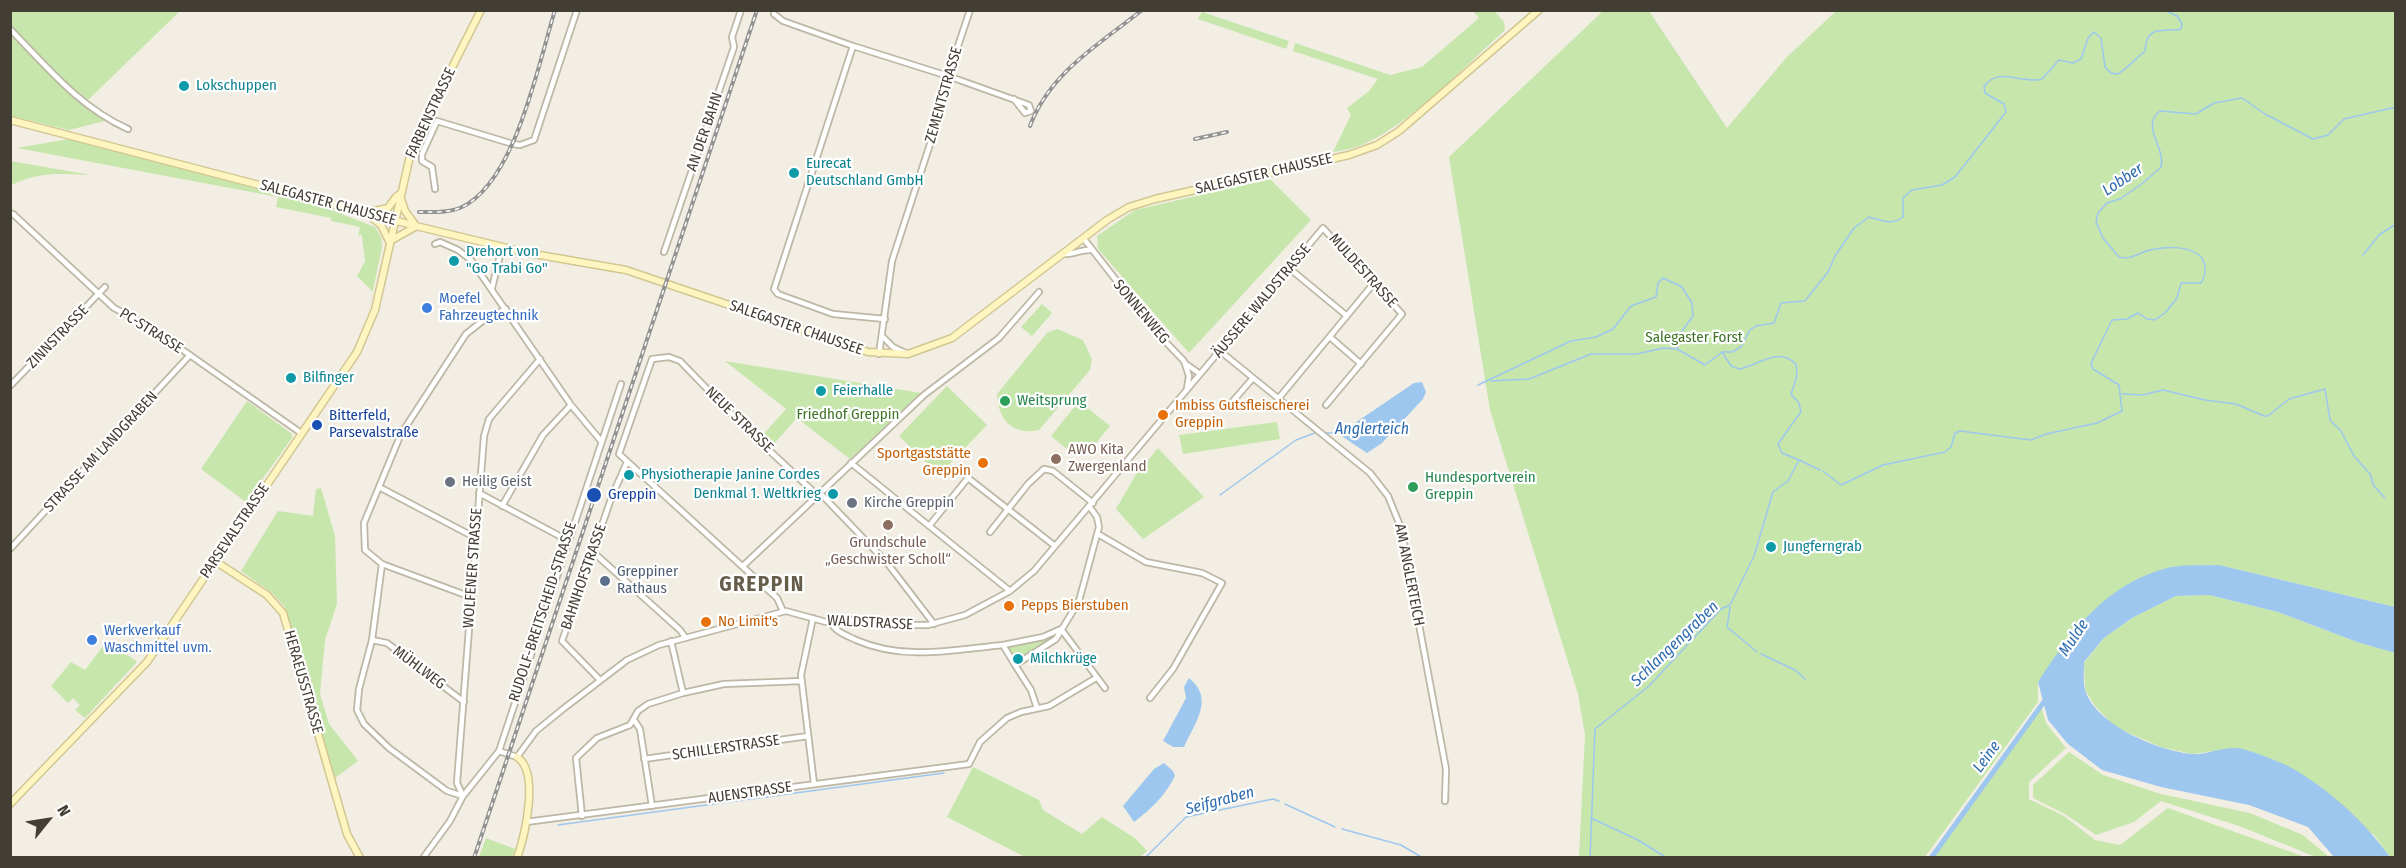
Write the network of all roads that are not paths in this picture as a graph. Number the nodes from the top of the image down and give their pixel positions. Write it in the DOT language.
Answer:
graph roads {
  1 [pos="481,10"];
  2 [pos="577,10"];
  3 [pos="741,10"];
  4 [pos="969,10"];
  5 [pos="1539,10"];
  6 [pos="774,14"];
  7 [pos="10,29"];
  8 [pos="853,46"];
  9 [pos="948,75"];
  10 [pos="1014,99"];
  11 [pos="10,120"];
  12 [pos="128,129"];
  13 [pos="435,189"];
  14 [pos="400,194"];
  15 [pos="366,213"];
  16 [pos="13,214"];
  17 [pos="394,220"];
  18 [pos="416,226"];
  19 [pos="1323,228"];
  20 [pos="1084,238"];
  21 [pos="390,241"];
  22 [pos="435,244"];
  23 [pos="502,247"];
  24 [pos="1092,250"];
  25 [pos="664,252"];
  26 [pos="1064,254"];
  27 [pos="1289,268"];
  28 [pos="1374,283"];
  29 [pos="105,287"];
  30 [pos="492,288"];
  31 [pos="1039,292"];
  32 [pos="98,295"];
  33 [pos="506,309"];
  34 [pos="1347,316"];
  35 [pos="885,319"];
  36 [pos="882,336"];
  37 [pos="1330,337"];
  38 [pos="1220,351"];
  39 [pos="879,354"];
  40 [pos="908,354"];
  41 [pos="190,355"];
  42 [pos="540,359"];
  43 [pos="1360,363"];
  44 [pos="1186,364"];
  45 [pos="1200,374"];
  46 [pos="1253,378"];
  47 [pos="621,384"];
  48 [pos="10,386"];
  49 [pos="1187,388"];
  50 [pos="1278,399"];
  51 [pos="1233,401"];
  52 [pos="571,405"];
  53 [pos="1326,405"];
  54 [pos="301,434"];
  55 [pos="601,441"];
  56 [pos="627,462"];
  57 [pos="851,464"];
  58 [pos="379,487"];
  59 [pos="479,493"];
  60 [pos="818,494"];
  61 [pos="1091,504"];
  62 [pos="502,506"];
  63 [pos="1008,510"];
  64 [pos="929,526"];
  65 [pos="990,532"];
  66 [pos="1098,534"];
  67 [pos="474,537"];
  68 [pos="567,540"];
  69 [pos="1055,546"];
  70 [pos="10,549"];
  71 [pos="593,552"];
  72 [pos="215,561"];
  73 [pos="382,564"];
  74 [pos="743,567"];
  75 [pos="1010,591"];
  76 [pos="471,597"];
  77 [pos="783,611"];
  78 [pos="813,618"];
  79 [pos="830,621"];
  80 [pos="934,624"];
  81 [pos="1061,629"];
  82 [pos="684,637"];
  83 [pos="372,640"];
  84 [pos="671,641"];
  85 [pos="1003,645"];
  86 [pos="1015,665"];
  87 [pos="1096,678"];
  88 [pos="600,680"];
  89 [pos="802,681"];
  90 [pos="1105,688"];
  91 [pos="683,693"];
  92 [pos="1150,698"];
  93 [pos="464,702"];
  94 [pos="1037,708"];
  95 [pos="634,720"];
  96 [pos="808,736"];
  97 [pos="499,751"];
  98 [pos="517,757"];
  99 [pos="644,759"];
  100 [pos="814,784"];
  101 [pos="463,796"];
  102 [pos="1444,801"];
  103 [pos="10,804"];
  104 [pos="652,806"];
  105 [pos="582,816"];
  106 [pos="526,822"];
  107 [pos="360,858"];
  108 [pos="423,858"];
  109 [pos="517,858"];
  1 -- 14 [label="main road, FARBENSTRASSE"];
  2 -- 13 [label="street"];
  3 -- 25 [label="street, AN DER BAHN"];
  4 -- 9 [label="street, ZEMENTSTRASSE"];
  5 -- 20 [label="main road, SALEGASTER CHAUSSEE"];
  6 -- 8 [label="street"];
  7 -- 12 [label="street"];
  8 -- 9 [label="street"];
  8 -- 35 [label="street"];
  9 -- 10 [label="street"];
  9 -- 35 [label="street, ZEMENTSTRASSE"];
  11 -- 15 [label="main road, SALEGASTER CHAUSSEE"];
  14 -- 15 [label="main road"];
  14 -- 17 [label="main road, FARBENSTRASSE"];
  14 -- 18 [label="main road"];
  15 -- 17 [label="main road, SALEGASTER CHAUSSEE"];
  15 -- 21 [label="main road"];
  16 -- 32 [label="street, PC-STRASSE"];
  17 -- 18 [label="main road, SALEGASTER CHAUSSEE"];
  17 -- 21 [label="main road, PARSEVALSTRASSE"];
  18 -- 21 [label="main road"];
  18 -- 23 [label="main road, SALEGASTER CHAUSSEE"];
  19 -- 27 [label="street, ÄUSSERE WALDSTRASSE"];
  19 -- 28 [label="street, MULDESTRASSE"];
  20 -- 24 [label="street, SONNENWEG"];
  20 -- 26 [label="main road, SALEGASTER CHAUSSEE"];
  21 -- 54 [label="main road, PARSEVALSTRASSE"];
  22 -- 30 [label="street"];
  23 -- 30 [label="street"];
  23 -- 39 [label="main road, SALEGASTER CHAUSSEE"];
  24 -- 26 [label="street"];
  24 -- 44 [label="street, SONNENWEG"];
  26 -- 40 [label="main road, SALEGASTER CHAUSSEE"];
  27 -- 34 [label="street"];
  27 -- 38 [label="street, ÄUSSERE WALDSTRASSE"];
  28 -- 34 [label="street"];
  28 -- 43 [label="street, MULDESTRASSE"];
  29 -- 32 [label="street, ZINNSTRASSE"];
  30 -- 33 [label="street"];
  31 -- 57 [label="street"];
  32 -- 41 [label="street, PC-STRASSE"];
  32 -- 48 [label="street, ZINNSTRASSE"];
  33 -- 42 [label="street"];
  33 -- 58 [label="street"];
  34 -- 37 [label="street"];
  35 -- 36 [label="street, ZEMENTSTRASSE"];
  36 -- 39 [label="street, ZEMENTSTRASSE"];
  36 -- 40 [label="street"];
  37 -- 43 [label="street"];
  37 -- 50 [label="street"];
  38 -- 45 [label="street, ÄUSSERE WALDSTRASSE"];
  38 -- 46 [label="street, AM ANGLERTEICH"];
  39 -- 40 [label="main road, SALEGASTER CHAUSSEE"];
  41 -- 54 [label="street, PC-STRASSE"];
  41 -- 70 [label="street, STRASSE AM LANDGRABEN"];
  42 -- 52 [label="street"];
  42 -- 59 [label="street, WOLFENER STRASSE"];
  43 -- 53 [label="street"];
  44 -- 45 [label="street"];
  44 -- 49 [label="street"];
  45 -- 49 [label="street, ÄUSSERE WALDSTRASSE"];
  46 -- 50 [label="street, AM ANGLERTEICH"];
  46 -- 51 [label="street"];
  47 -- 55 [label="street, RUDOLF-BREITSCHEID-STRASSE"];
  49 -- 61 [label="street, ÄUSSERE WALDSTRASSE"];
  50 -- 102 [label="street, AM ANGLERTEICH"];
  52 -- 55 [label="street"];
  52 -- 62 [label="street"];
  54 -- 72 [label="main road, PARSEVALSTRASSE"];
  55 -- 68 [label="street, RUDOLF-BREITSCHEID-STRASSE"];
  56 -- 60 [label="street, NEUE STRASSE"];
  56 -- 71 [label="street, BAHNHOFSTRASSE"];
  56 -- 74 [label="street"];
  57 -- 60 [label="street"];
  57 -- 64 [label="street"];
  58 -- 67 [label="street"];
  58 -- 73 [label="street"];
  59 -- 62 [label="street"];
  59 -- 67 [label="street, WOLFENER STRASSE"];
  60 -- 74 [label="street"];
  60 -- 80 [label="street, NEUE STRASSE"];
  61 -- 63 [label="street"];
  61 -- 66 [label="street"];
  61 -- 69 [label="street, WALDSTRASSE"];
  62 -- 68 [label="street"];
  63 -- 64 [label="street"];
  63 -- 65 [label="street"];
  63 -- 69 [label="street"];
  64 -- 75 [label="street"];
  66 -- 81 [label="street"];
  66 -- 92 [label="street"];
  67 -- 76 [label="street, WOLFENER STRASSE"];
  68 -- 97 [label="street, RUDOLF-BREITSCHEID-STRASSE"];
  69 -- 75 [label="street, WALDSTRASSE"];
  71 -- 82 [label="street"];
  71 -- 88 [label="street, BAHNHOFSTRASSE"];
  72 -- 103 [label="main road, PARSEVALSTRASSE"];
  72 -- 107 [label="main road, HERAEUSSTRASSE"];
  73 -- 76 [label="street"];
  73 -- 83 [label="street"];
  74 -- 77 [label="street"];
  75 -- 80 [label="street, WALDSTRASSE"];
  76 -- 93 [label="street, WOLFENER STRASSE"];
  77 -- 78 [label="street, WALDSTRASSE"];
  77 -- 82 [label="street"];
  78 -- 79 [label="street, WALDSTRASSE"];
  78 -- 89 [label="street"];
  79 -- 80 [label="street, WALDSTRASSE"];
  79 -- 85 [label="street"];
  81 -- 85 [label="street"];
  81 -- 86 [label="street"];
  81 -- 87 [label="street"];
  82 -- 84 [label="street"];
  83 -- 93 [label="street, MÜHLWEG"];
  83 -- 101 [label="street"];
  84 -- 88 [label="street"];
  84 -- 91 [label="street"];
  85 -- 86 [label="street"];
  86 -- 94 [label="street"];
  87 -- 90 [label="street"];
  87 -- 94 [label="street"];
  88 -- 98 [label="street"];
  89 -- 91 [label="street"];
  89 -- 96 [label="street"];
  91 -- 95 [label="street"];
  93 -- 101 [label="street, WOLFENER STRASSE"];
  94 -- 100 [label="street, AUENSTRASSE"];
  95 -- 99 [label="street"];
  95 -- 105 [label="street"];
  96 -- 99 [label="street, SCHILLERSTRASSE"];
  96 -- 100 [label="street"];
  97 -- 98 [label="street"];
  97 -- 101 [label="street, RUDOLF-BREITSCHEID-STRASSE"];
  98 -- 106 [label="main road"];
  99 -- 104 [label="street"];
  100 -- 104 [label="street, AUENSTRASSE"];
  101 -- 108 [label="street, RUDOLF-BREITSCHEID-STRASSE"];
  104 -- 105 [label="street, AUENSTRASSE"];
  105 -- 106 [label="street, AUENSTRASSE"];
  106 -- 109 [label="main road"];
}
